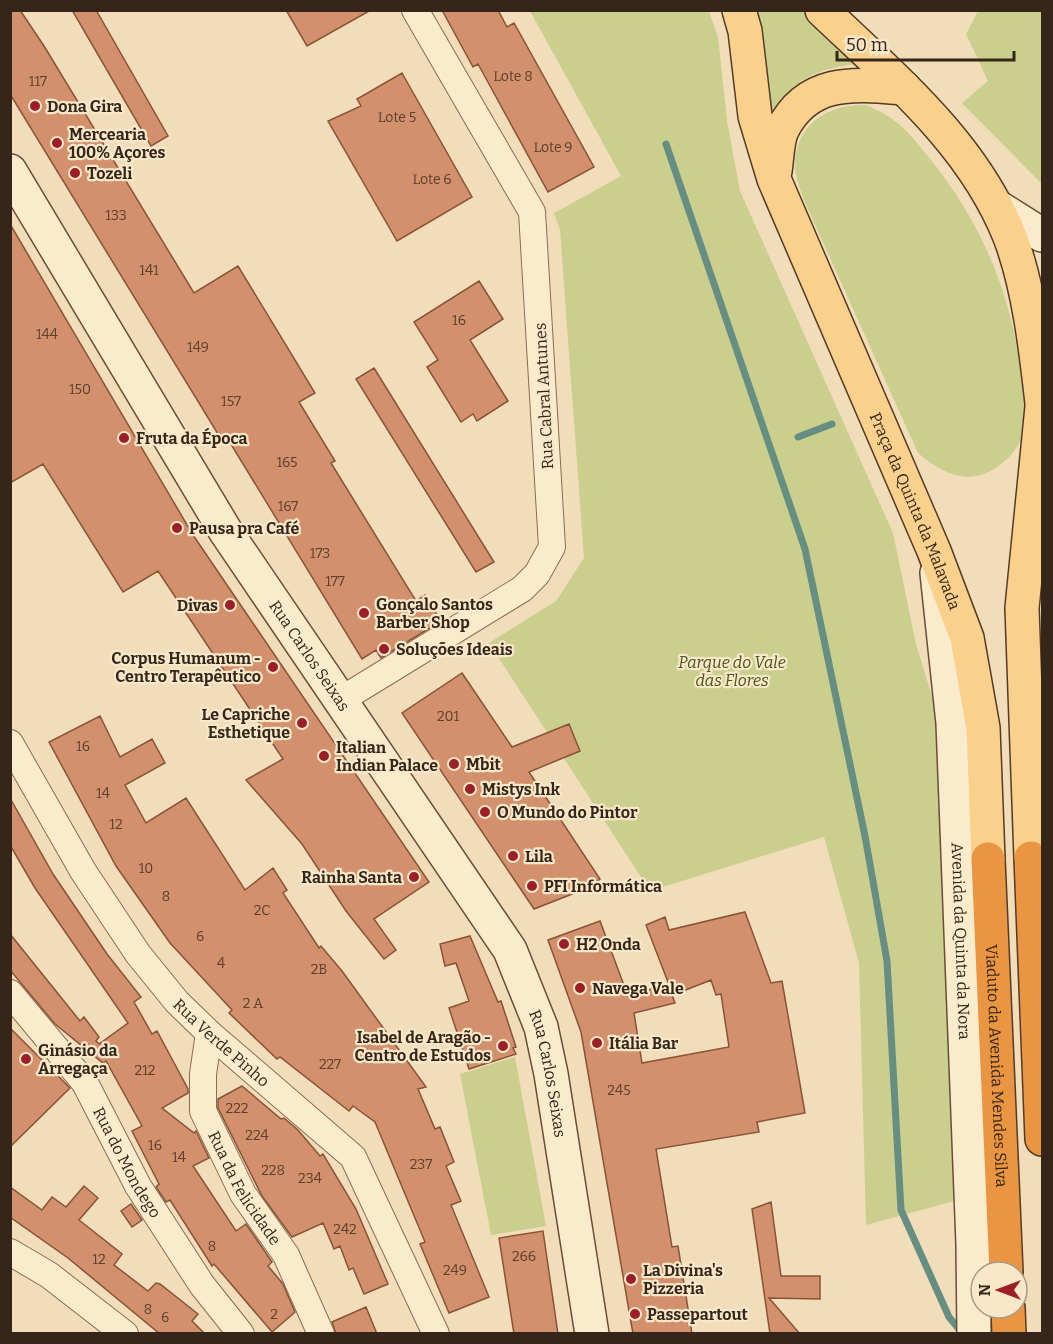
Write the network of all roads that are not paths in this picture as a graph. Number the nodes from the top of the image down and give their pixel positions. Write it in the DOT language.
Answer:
graph roads {
  1 [pos="415,10"];
  2 [pos="739,10"];
  3 [pos="822,10"];
  4 [pos="904,88"];
  5 [pos="10,171"];
  6 [pos="774,179"];
  7 [pos="996,206"];
  8 [pos="1042,235"];
  9 [pos="1042,405"];
  10 [pos="934,551"];
  11 [pos="339,701"];
  12 [pos="10,743"];
  13 [pos="1031,858"];
  14 [pos="988,859"];
  15 [pos="10,993"];
  16 [pos="209,1033"];
  17 [pos="1042,1139"];
  18 [pos="10,1251"];
  19 [pos="1005,1260"];
  20 [pos="125,1334"];
  21 [pos="241,1334"];
  22 [pos="321,1334"];
  23 [pos="436,1334"];
  24 [pos="592,1334"];
  25 [pos="974,1334"];
  1 -- 11 [label="street, Rua Cabral Antunes"];
  2 -- 6 [label="main road, Praça da Quinta da Malavada"];
  3 -- 4 [label="main road"];
  4 -- 6 [label="main road"];
  4 -- 7 [label="main road"];
  5 -- 11 [label="street, Rua Carlos Seixas"];
  6 -- 10 [label="main road, Praça da Quinta da Malavada"];
  7 -- 8 [label="street"];
  7 -- 9 [label="main road"];
  9 -- 13 [label="main road"];
  10 -- 14 [label="main road, Praça da Quinta da Malavada"];
  10 -- 25 [label="street, Avenida da Quinta da Nora"];
  11 -- 24 [label="street, Rua Carlos Seixas"];
  12 -- 16 [label="street, Rua Verde Pinho"];
  13 -- 17 [label="highway"];
  14 -- 19 [label="highway, Viaduto da Avenida Mendes Silva"];
  15 -- 21 [label="street, Rua do Mondego"];
  16 -- 22 [label="street, Rua da Felicidade"];
  16 -- 23 [label="street, Rua Verde Pinho"];
  18 -- 20 [label="street"];
}
